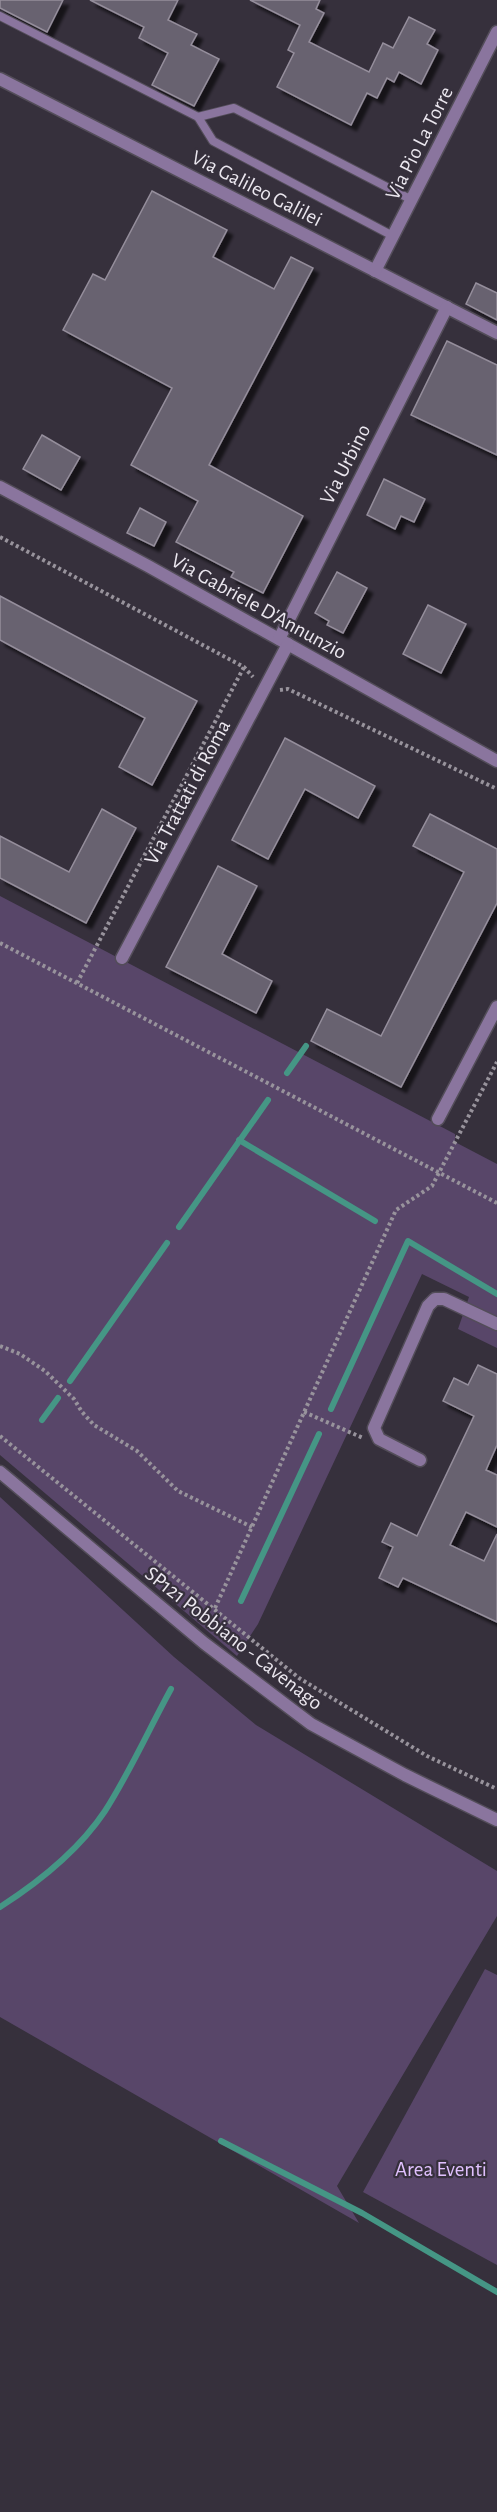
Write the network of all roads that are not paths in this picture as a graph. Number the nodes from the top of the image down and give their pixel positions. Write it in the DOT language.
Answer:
graph roads {
  1 [pos="0,16"];
  2 [pos="497,32"];
  3 [pos="0,79"];
  4 [pos="198,117"];
  5 [pos="412,200"];
  6 [pos="393,236"];
  7 [pos="375,271"];
  8 [pos="447,307"];
  9 [pos="497,333"];
  10 [pos="0,487"];
  11 [pos="283,642"];
  12 [pos="497,761"];
  13 [pos="122,958"];
  14 [pos="497,1006"];
  15 [pos="438,1119"];
  16 [pos="497,1324"];
  17 [pos="420,1460"];
  18 [pos="0,1472"];
  19 [pos="497,1820"];
  1 -- 4 [label="lane"];
  2 -- 5 [label="street, Via Pio La Torre"];
  3 -- 7 [label="street, Via Galileo Galilei"];
  4 -- 5 [label="lane"];
  4 -- 6 [label="lane"];
  5 -- 6 [label="street, Via Pio La Torre"];
  6 -- 7 [label="street, Via Pio La Torre"];
  7 -- 8 [label="street, Via Galileo Galilei"];
  8 -- 9 [label="street, Via Galileo Galilei"];
  8 -- 11 [label="street, Via Urbino"];
  10 -- 11 [label="street, Via Gabriele D'Annunzio"];
  11 -- 12 [label="street, Via Gabriele D'Annunzio"];
  11 -- 13 [label="street, Via Trattati di Roma"];
  14 -- 15 [label="street"];
  16 -- 17 [label="street"];
  18 -- 19 [label="street, SP121 Pobbiano - Cavenago"];
}
